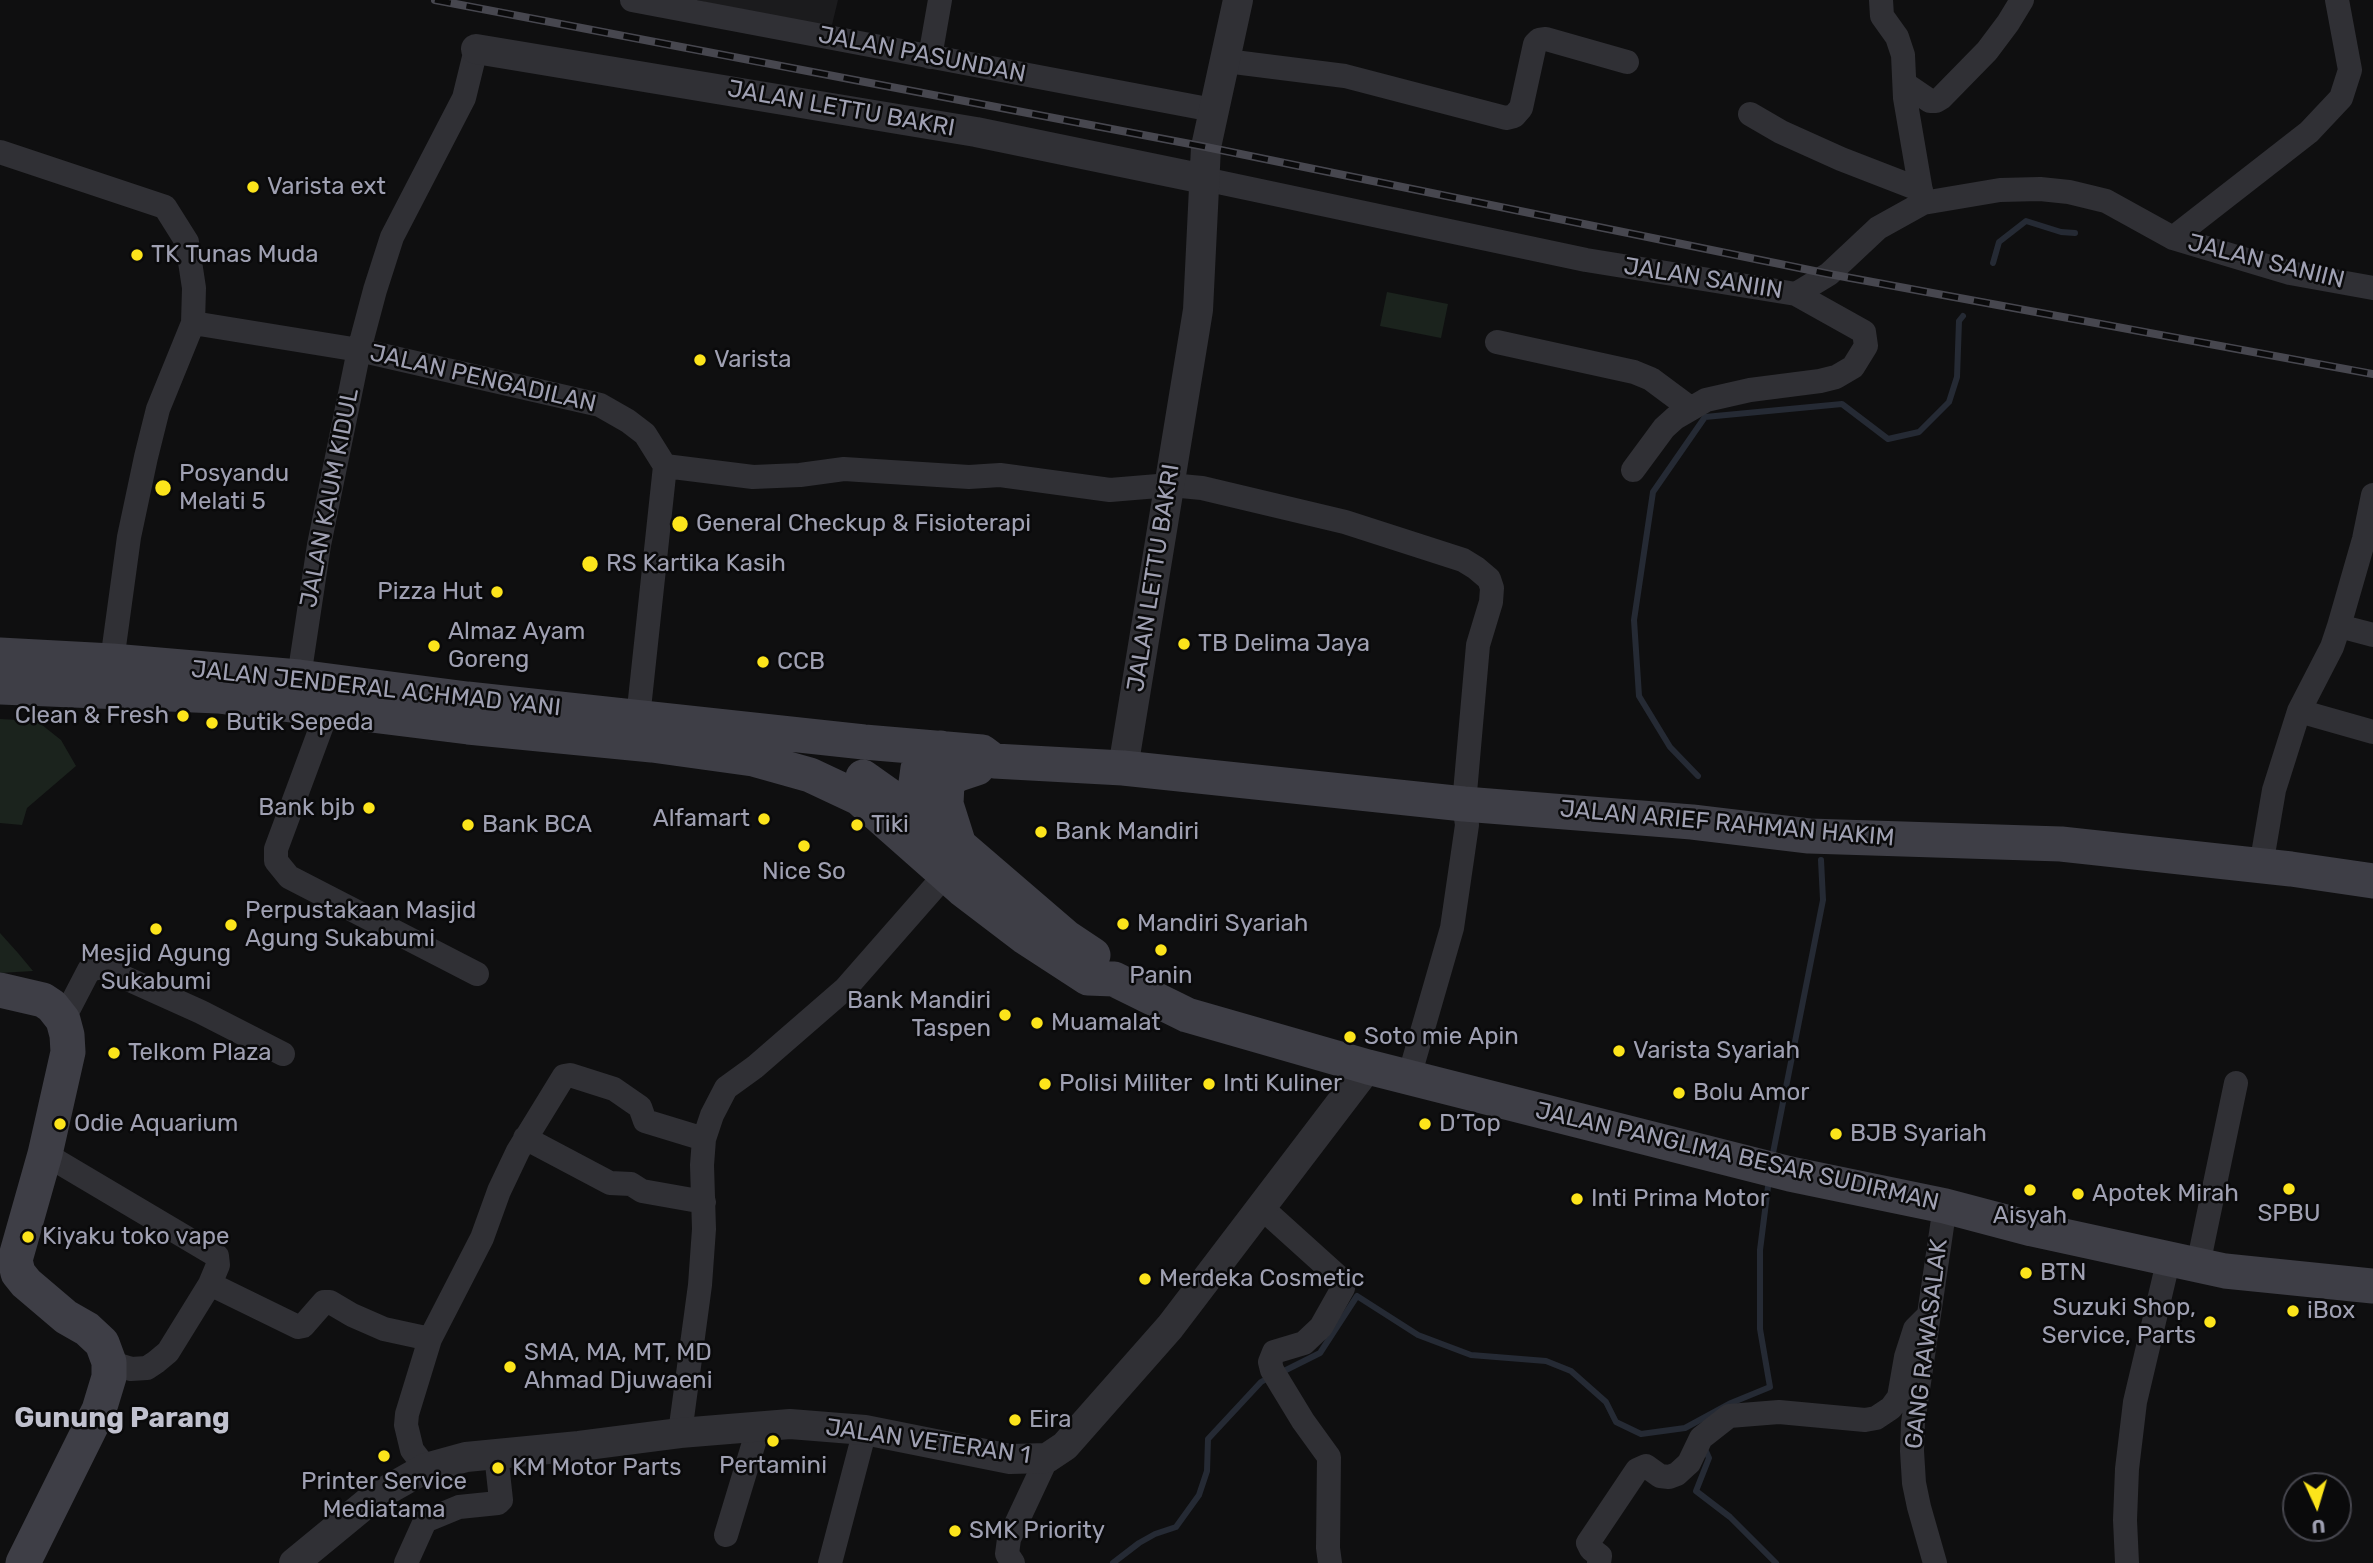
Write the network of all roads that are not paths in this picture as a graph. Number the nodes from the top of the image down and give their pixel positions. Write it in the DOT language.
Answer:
graph roads {
  1 [pos="632,0"];
  2 [pos="940,0"];
  3 [pos="1238,0"];
  4 [pos="1881,0"];
  5 [pos="2022,0"];
  6 [pos="2337,0"];
  7 [pos="476,49"];
  8 [pos="930,57"];
  9 [pos="1226,61"];
  10 [pos="1627,62"];
  11 [pos="1905,84"];
  12 [pos="1213,110"];
  13 [pos="1750,114"];
  14 [pos="0,152"];
  15 [pos="1204,179"];
  16 [pos="1922,197"];
  17 [pos="2173,238"];
  18 [pos="2373,288"];
  19 [pos="1796,294"];
  20 [pos="193,323"];
  21 [pos="1497,342"];
  22 [pos="359,350"];
  23 [pos="1690,408"];
  24 [pos="665,466"];
  25 [pos="1633,470"];
  26 [pos="1170,485"];
  27 [pos="2373,495"];
  28 [pos="2369,539"];
  29 [pos="2339,626"];
  30 [pos="2373,635"];
  31 [pos="113,661"];
  32 [pos="2,676"];
  33 [pos="299,677"];
  34 [pos="328,709"];
  35 [pos="2299,711"];
  36 [pos="638,718"];
  37 [pos="562,723"];
  38 [pos="2373,732"];
  39 [pos="752,744"];
  40 [pos="931,755"];
  41 [pos="833,759"];
  42 [pos="986,764"];
  43 [pos="1124,768"];
  44 [pos="1464,804"];
  45 [pos="915,812"];
  46 [pos="944,859"];
  47 [pos="2261,866"];
  48 [pos="2373,881"];
  49 [pos="477,974"];
  50 [pos="8,994"];
  51 [pos="63,1020"];
  52 [pos="283,1054"];
  53 [pos="1368,1067"];
  54 [pos="1409,1077"];
  55 [pos="2236,1083"];
  56 [pos="525,1138"];
  57 [pos="704,1139"];
  58 [pos="45,1154"];
  59 [pos="704,1202"];
  60 [pos="1945,1206"];
  61 [pos="1262,1208"];
  62 [pos="2183,1262"];
  63 [pos="210,1284"];
  64 [pos="2373,1286"];
  65 [pos="1929,1315"];
  66 [pos="430,1339"];
  67 [pos="109,1362"];
  68 [pos="759,1426"];
  69 [pos="865,1430"];
  70 [pos="680,1433"];
  71 [pos="496,1454"];
  72 [pos="1047,1458"];
  73 [pos="426,1468"];
  74 [pos="726,1535"];
  75 [pos="23,1563"];
  76 [pos="294,1563"];
  77 [pos="406,1563"];
  78 [pos="830,1563"];
  79 [pos="1013,1563"];
  80 [pos="1330,1563"];
  81 [pos="1599,1563"];
  82 [pos="1935,1563"];
  83 [pos="2127,1563"];
  1 -- 8 [label="street, JALAN PASUNDAN"];
  2 -- 8 [label="street"];
  3 -- 9 [label="street, JALAN LETTU BAKRI"];
  4 -- 11 [label="street"];
  5 -- 11 [label="street"];
  6 -- 17 [label="street"];
  7 -- 15 [label="street, JALAN LETTU BAKRI"];
  7 -- 22 [label="street, JALAN KAUM KIDUL"];
  8 -- 12 [label="street, JALAN PASUNDAN"];
  9 -- 10 [label="street"];
  9 -- 12 [label="street, JALAN LETTU BAKRI"];
  11 -- 16 [label="street"];
  12 -- 15 [label="street, JALAN LETTU BAKRI"];
  13 -- 16 [label="street"];
  14 -- 20 [label="street"];
  15 -- 19 [label="street, JALAN SANIIN"];
  15 -- 26 [label="street, JALAN LETTU BAKRI"];
  16 -- 17 [label="street, JALAN SANIIN"];
  16 -- 19 [label="street, JALAN SANIIN"];
  17 -- 18 [label="street, JALAN SANIIN"];
  19 -- 23 [label="street"];
  20 -- 22 [label="street, JALAN PENGADILAN"];
  20 -- 31 [label="street"];
  21 -- 23 [label="street"];
  22 -- 24 [label="street, JALAN PENGADILAN"];
  22 -- 33 [label="street, JALAN KAUM KIDUL"];
  23 -- 25 [label="street"];
  24 -- 26 [label="street"];
  24 -- 36 [label="street"];
  26 -- 43 [label="street, JALAN LETTU BAKRI"];
  26 -- 44 [label="street"];
  27 -- 28 [label="street"];
  28 -- 29 [label="street"];
  29 -- 30 [label="street"];
  29 -- 35 [label="street"];
  31 -- 32 [label="main road, JALAN JENDERAL ACHMAD YANI"];
  31 -- 33 [label="main road, JALAN JENDERAL ACHMAD YANI"];
  32 -- 34 [label="main road, JALAN JENDERAL ACHMAD YANI"];
  33 -- 37 [label="main road, JALAN JENDERAL ACHMAD YANI"];
  34 -- 37 [label="main road, JALAN JENDERAL ACHMAD YANI"];
  34 -- 49 [label="street"];
  35 -- 38 [label="street"];
  35 -- 47 [label="street"];
  36 -- 37 [label="main road, JALAN JENDERAL ACHMAD YANI"];
  36 -- 39 [label="main road, JALAN JENDERAL ACHMAD YANI"];
  37 -- 39 [label="main road, JALAN JENDERAL ACHMAD YANI"];
  39 -- 40 [label="main road"];
  39 -- 41 [label="main road"];
  39 -- 46 [label="main road, JALAN PANGLIMA BESAR SUDIRMAN"];
  40 -- 41 [label="main road"];
  40 -- 42 [label="main road, JALAN ARIEF RAHMAN HAKIM"];
  40 -- 45 [label="main road"];
  41 -- 45 [label="main road"];
  42 -- 43 [label="main road, JALAN ARIEF RAHMAN HAKIM"];
  42 -- 46 [label="main road"];
  43 -- 44 [label="main road, JALAN ARIEF RAHMAN HAKIM"];
  44 -- 47 [label="main road, JALAN ARIEF RAHMAN HAKIM"];
  44 -- 54 [label="street"];
  45 -- 46 [label="main road"];
  46 -- 53 [label="main road, JALAN PANGLIMA BESAR SUDIRMAN"];
  46 -- 57 [label="street"];
  47 -- 48 [label="main road, JALAN ARIEF RAHMAN HAKIM"];
  50 -- 51 [label="main road"];
  51 -- 52 [label="street"];
  51 -- 58 [label="main road"];
  53 -- 54 [label="main road, JALAN PANGLIMA BESAR SUDIRMAN"];
  53 -- 61 [label="street, JALAN VETERAN 1"];
  54 -- 60 [label="main road, JALAN PANGLIMA BESAR SUDIRMAN"];
  55 -- 62 [label="street"];
  56 -- 57 [label="street"];
  56 -- 59 [label="street"];
  56 -- 66 [label="street"];
  57 -- 59 [label="street"];
  58 -- 63 [label="street"];
  58 -- 67 [label="main road"];
  59 -- 70 [label="street"];
  60 -- 62 [label="main road, JALAN PANGLIMA BESAR SUDIRMAN"];
  60 -- 65 [label="street, GANG RAWASALAK"];
  61 -- 72 [label="street, JALAN VETERAN 1"];
  61 -- 80 [label="street"];
  62 -- 64 [label="main road, JALAN PANGLIMA BESAR SUDIRMAN"];
  62 -- 83 [label="street"];
  63 -- 66 [label="street"];
  63 -- 67 [label="street"];
  65 -- 81 [label="street"];
  65 -- 82 [label="street, GANG RAWASALAK"];
  66 -- 73 [label="street"];
  67 -- 75 [label="main road"];
  68 -- 69 [label="street, JALAN VETERAN 1"];
  68 -- 70 [label="street, JALAN VETERAN 1"];
  68 -- 74 [label="street"];
  69 -- 72 [label="street, JALAN VETERAN 1"];
  69 -- 78 [label="street"];
  70 -- 71 [label="street, JALAN VETERAN 1"];
  71 -- 73 [label="street, JALAN VETERAN 1"];
  71 -- 77 [label="street"];
  72 -- 79 [label="street"];
  73 -- 76 [label="street, JALAN VETERAN 1"];
}
